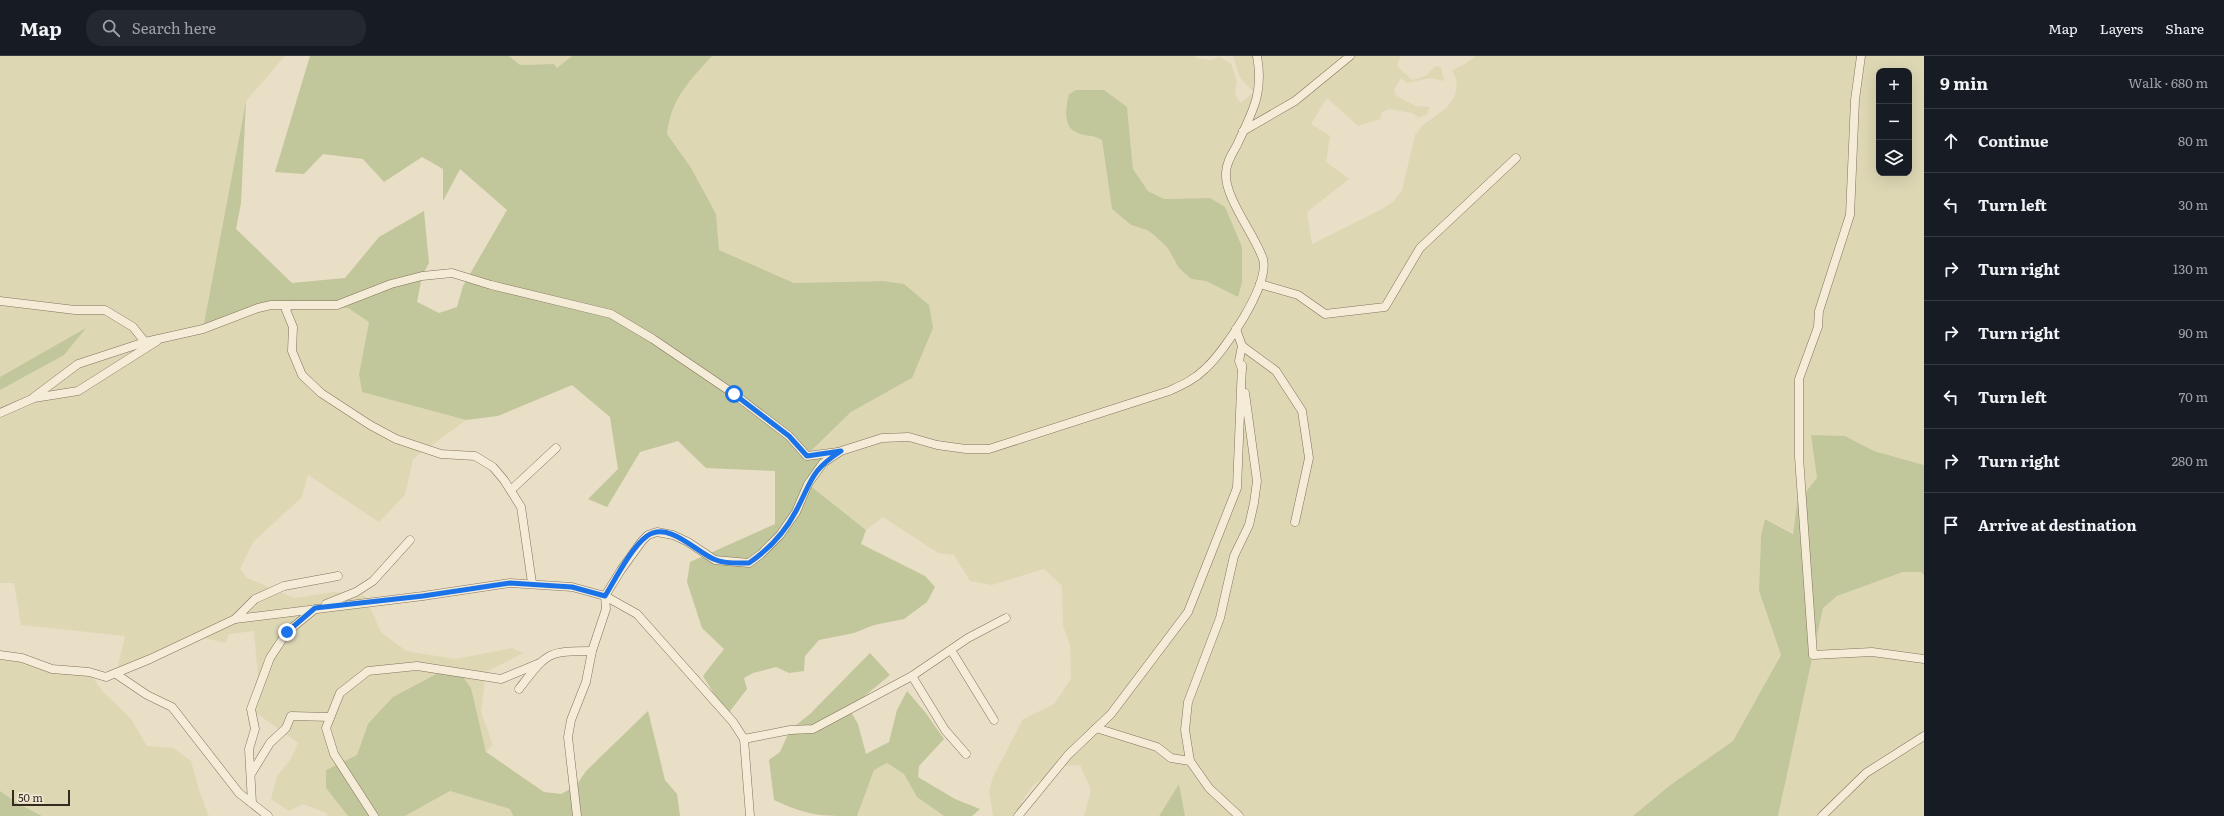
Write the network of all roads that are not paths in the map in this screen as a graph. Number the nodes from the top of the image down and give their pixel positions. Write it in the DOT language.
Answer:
graph roads {
  1 [pos="1257,56"];
  2 [pos="1350,56"];
  3 [pos="1861,56"];
  4 [pos="1243,131"];
  5 [pos="1516,158"];
  6 [pos="1260,284"];
  7 [pos="0,301"];
  8 [pos="289,305"];
  9 [pos="1236,329"];
  10 [pos="166,336"];
  11 [pos="145,342"];
  12 [pos="1242,346"];
  13 [pos="1242,365"];
  14 [pos="34,398"];
  15 [pos="0,413"];
  16 [pos="556,448"];
  17 [pos="841,451"];
  18 [pos="511,490"];
  19 [pos="1294,522"];
  20 [pos="410,540"];
  21 [pos="338,576"];
  22 [pos="532,583"];
  23 [pos="605,596"];
  24 [pos="315,608"];
  25 [pos="1006,618"];
  26 [pos="235,619"];
  27 [pos="951,650"];
  28 [pos="592,652"];
  29 [pos="0,655"];
  30 [pos="1924,659"];
  31 [pos="540,663"];
  32 [pos="116,674"];
  33 [pos="912,676"];
  34 [pos="520,689"];
  35 [pos="330,717"];
  36 [pos="994,720"];
  37 [pos="1096,728"];
  38 [pos="1924,736"];
  39 [pos="744,739"];
  40 [pos="966,754"];
  41 [pos="1190,761"];
  42 [pos="250,775"];
  43 [pos="252,803"];
  44 [pos="268,816"];
  45 [pos="374,816"];
  46 [pos="577,816"];
  47 [pos="750,816"];
  48 [pos="1018,816"];
  49 [pos="1239,816"];
  50 [pos="1822,816"];
  1 -- 4 [label="street"];
  2 -- 4 [label="street"];
  3 -- 30 [label="street"];
  4 -- 6 [label="street"];
  5 -- 6 [label="street"];
  6 -- 9 [label="street"];
  7 -- 11 [label="street"];
  8 -- 10 [label="street"];
  8 -- 17 [label="street"];
  8 -- 18 [label="street"];
  9 -- 12 [label="street"];
  9 -- 17 [label="street"];
  10 -- 11 [label="street"];
  10 -- 14 [label="street"];
  11 -- 14 [label="street"];
  12 -- 13 [label="street"];
  12 -- 19 [label="street"];
  13 -- 37 [label="street"];
  13 -- 41 [label="street"];
  14 -- 15 [label="street"];
  16 -- 18 [label="street"];
  17 -- 23 [label="street"];
  18 -- 22 [label="street"];
  20 -- 24 [label="street"];
  21 -- 26 [label="street"];
  22 -- 23 [label="street"];
  22 -- 24 [label="street"];
  23 -- 28 [label="street"];
  23 -- 39 [label="street"];
  24 -- 26 [label="street"];
  24 -- 42 [label="street"];
  25 -- 27 [label="street"];
  26 -- 32 [label="street"];
  27 -- 33 [label="street"];
  27 -- 36 [label="street"];
  28 -- 31 [label="street"];
  28 -- 46 [label="street"];
  29 -- 32 [label="street"];
  31 -- 34 [label="street"];
  31 -- 35 [label="street"];
  32 -- 43 [label="street"];
  33 -- 39 [label="street"];
  33 -- 40 [label="street"];
  35 -- 42 [label="street"];
  35 -- 45 [label="street"];
  37 -- 41 [label="street"];
  37 -- 48 [label="street"];
  38 -- 50 [label="street"];
  39 -- 47 [label="street"];
  41 -- 49 [label="street"];
  42 -- 43 [label="street"];
  43 -- 44 [label="street"];
}
